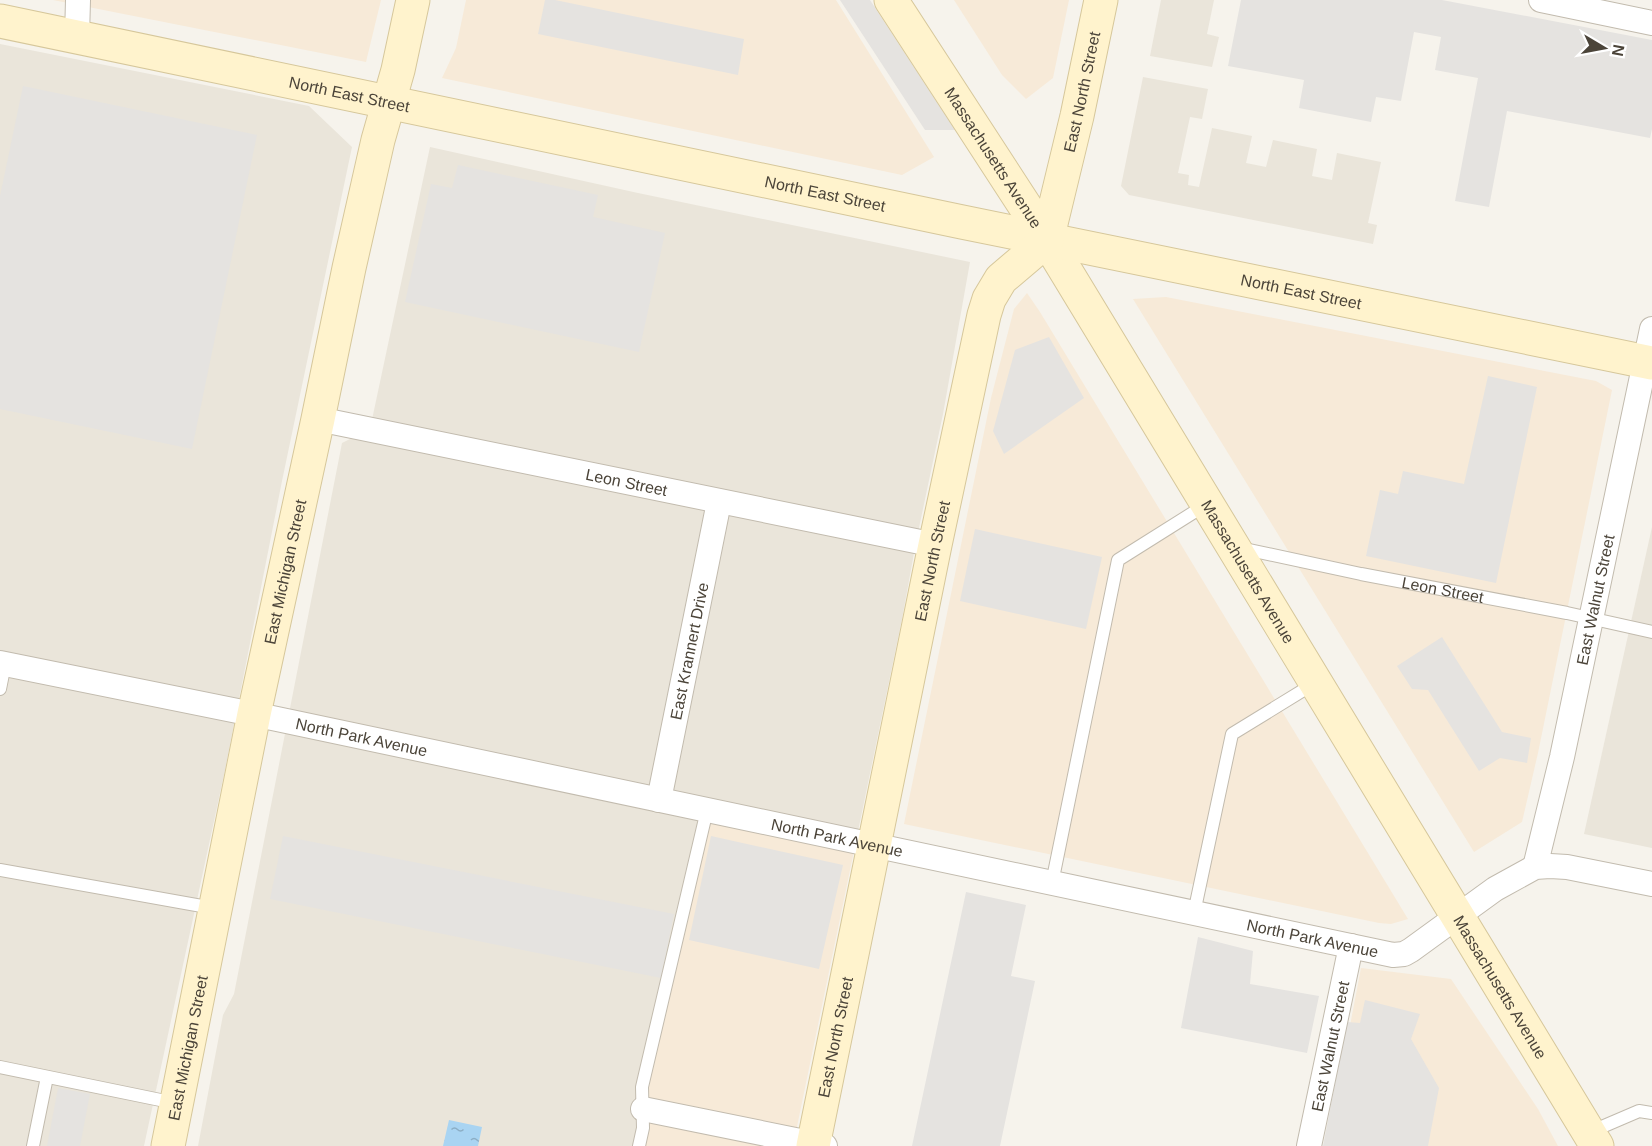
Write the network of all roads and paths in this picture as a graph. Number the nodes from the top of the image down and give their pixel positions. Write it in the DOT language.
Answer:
graph roads {
  1 [pos="78,0"];
  2 [pos="413,0"];
  3 [pos="891,0"];
  4 [pos="1101,0"];
  5 [pos="1541,0"];
  6 [pos="0,21"];
  7 [pos="1652,23"];
  8 [pos="77,37"];
  9 [pos="389,102"];
  10 [pos="1047,240"];
  11 [pos="1652,329"];
  12 [pos="1649,362"];
  13 [pos="318,419"];
  14 [pos="719,502"];
  15 [pos="1208,504"];
  16 [pos="935,545"];
  17 [pos="1233,546"];
  18 [pos="1592,619"];
  19 [pos="1652,632"];
  20 [pos="2,663"];
  21 [pos="1316,682"];
  22 [pos="0,689"];
  23 [pos="254,714"];
  24 [pos="659,800"];
  25 [pos="706,810"];
  26 [pos="874,845"];
  27 [pos="1535,867"];
  28 [pos="0,870"];
  29 [pos="1052,883"];
  30 [pos="1652,884"];
  31 [pos="214,909"];
  32 [pos="1194,913"];
  33 [pos="1458,916"];
  34 [pos="1351,946"];
  35 [pos="0,1067"];
  36 [pos="47,1077"];
  37 [pos="176,1103"];
  38 [pos="643,1109"];
  39 [pos="1652,1113"];
  40 [pos="1593,1139"];
  41 [pos="817,1145"];
  42 [pos="33,1146"];
  43 [pos="168,1146"];
  44 [pos="639,1146"];
  45 [pos="1309,1146"];
  1 -- 8 [label="street"];
  2 -- 9 [label="main road, East Michigan Street"];
  3 -- 10 [label="main road, Massachusetts Avenue"];
  4 -- 10 [label="main road, East North Street"];
  5 -- 7 [label="street"];
  6 -- 8 [label="main road, North East Street"];
  8 -- 9 [label="main road, North East Street"];
  9 -- 10 [label="main road, North East Street"];
  9 -- 13 [label="main road, East Michigan Street"];
  10 -- 12 [label="main road, North East Street"];
  10 -- 15 [label="main road, Massachusetts Avenue"];
  10 -- 16 [label="main road, East North Street"];
  11 -- 12 [label="street, East Walnut Street"];
  12 -- 18 [label="street, East Walnut Street"];
  13 -- 14 [label="street, Leon Street"];
  13 -- 23 [label="main road, East Michigan Street"];
  14 -- 16 [label="street, Leon Street"];
  14 -- 24 [label="street, East Krannert Drive"];
  15 -- 17 [label="main road, Massachusetts Avenue"];
  15 -- 29 [label="lane"];
  16 -- 26 [label="main road, East North Street"];
  17 -- 18 [label="lane, Leon Street"];
  17 -- 21 [label="main road, Massachusetts Avenue"];
  18 -- 19 [label="lane, Leon Street"];
  18 -- 27 [label="street, East Walnut Street"];
  20 -- 22 [label="lane"];
  20 -- 23 [label="street, North Park Avenue"];
  21 -- 32 [label="lane"];
  21 -- 33 [label="main road, Massachusetts Avenue"];
  23 -- 24 [label="street, North Park Avenue"];
  23 -- 31 [label="main road, East Michigan Street"];
  24 -- 25 [label="street, North Park Avenue"];
  25 -- 26 [label="street, North Park Avenue"];
  25 -- 38 [label="lane"];
  26 -- 29 [label="street, North Park Avenue"];
  26 -- 41 [label="main road, East North Street"];
  27 -- 30 [label="street, North Park Avenue"];
  27 -- 33 [label="street, North Park Avenue"];
  28 -- 31 [label="lane"];
  29 -- 32 [label="street, North Park Avenue"];
  31 -- 37 [label="main road, East Michigan Street"];
  32 -- 34 [label="street, North Park Avenue"];
  33 -- 34 [label="street, North Park Avenue"];
  33 -- 40 [label="main road, Massachusetts Avenue"];
  34 -- 45 [label="street, East Walnut Street"];
  35 -- 36 [label="lane"];
  36 -- 37 [label="lane"];
  36 -- 42 [label="lane"];
  37 -- 43 [label="main road, East Michigan Street"];
  38 -- 41 [label="street"];
  38 -- 44 [label="lane"];
  39 -- 40 [label="lane"];
}
